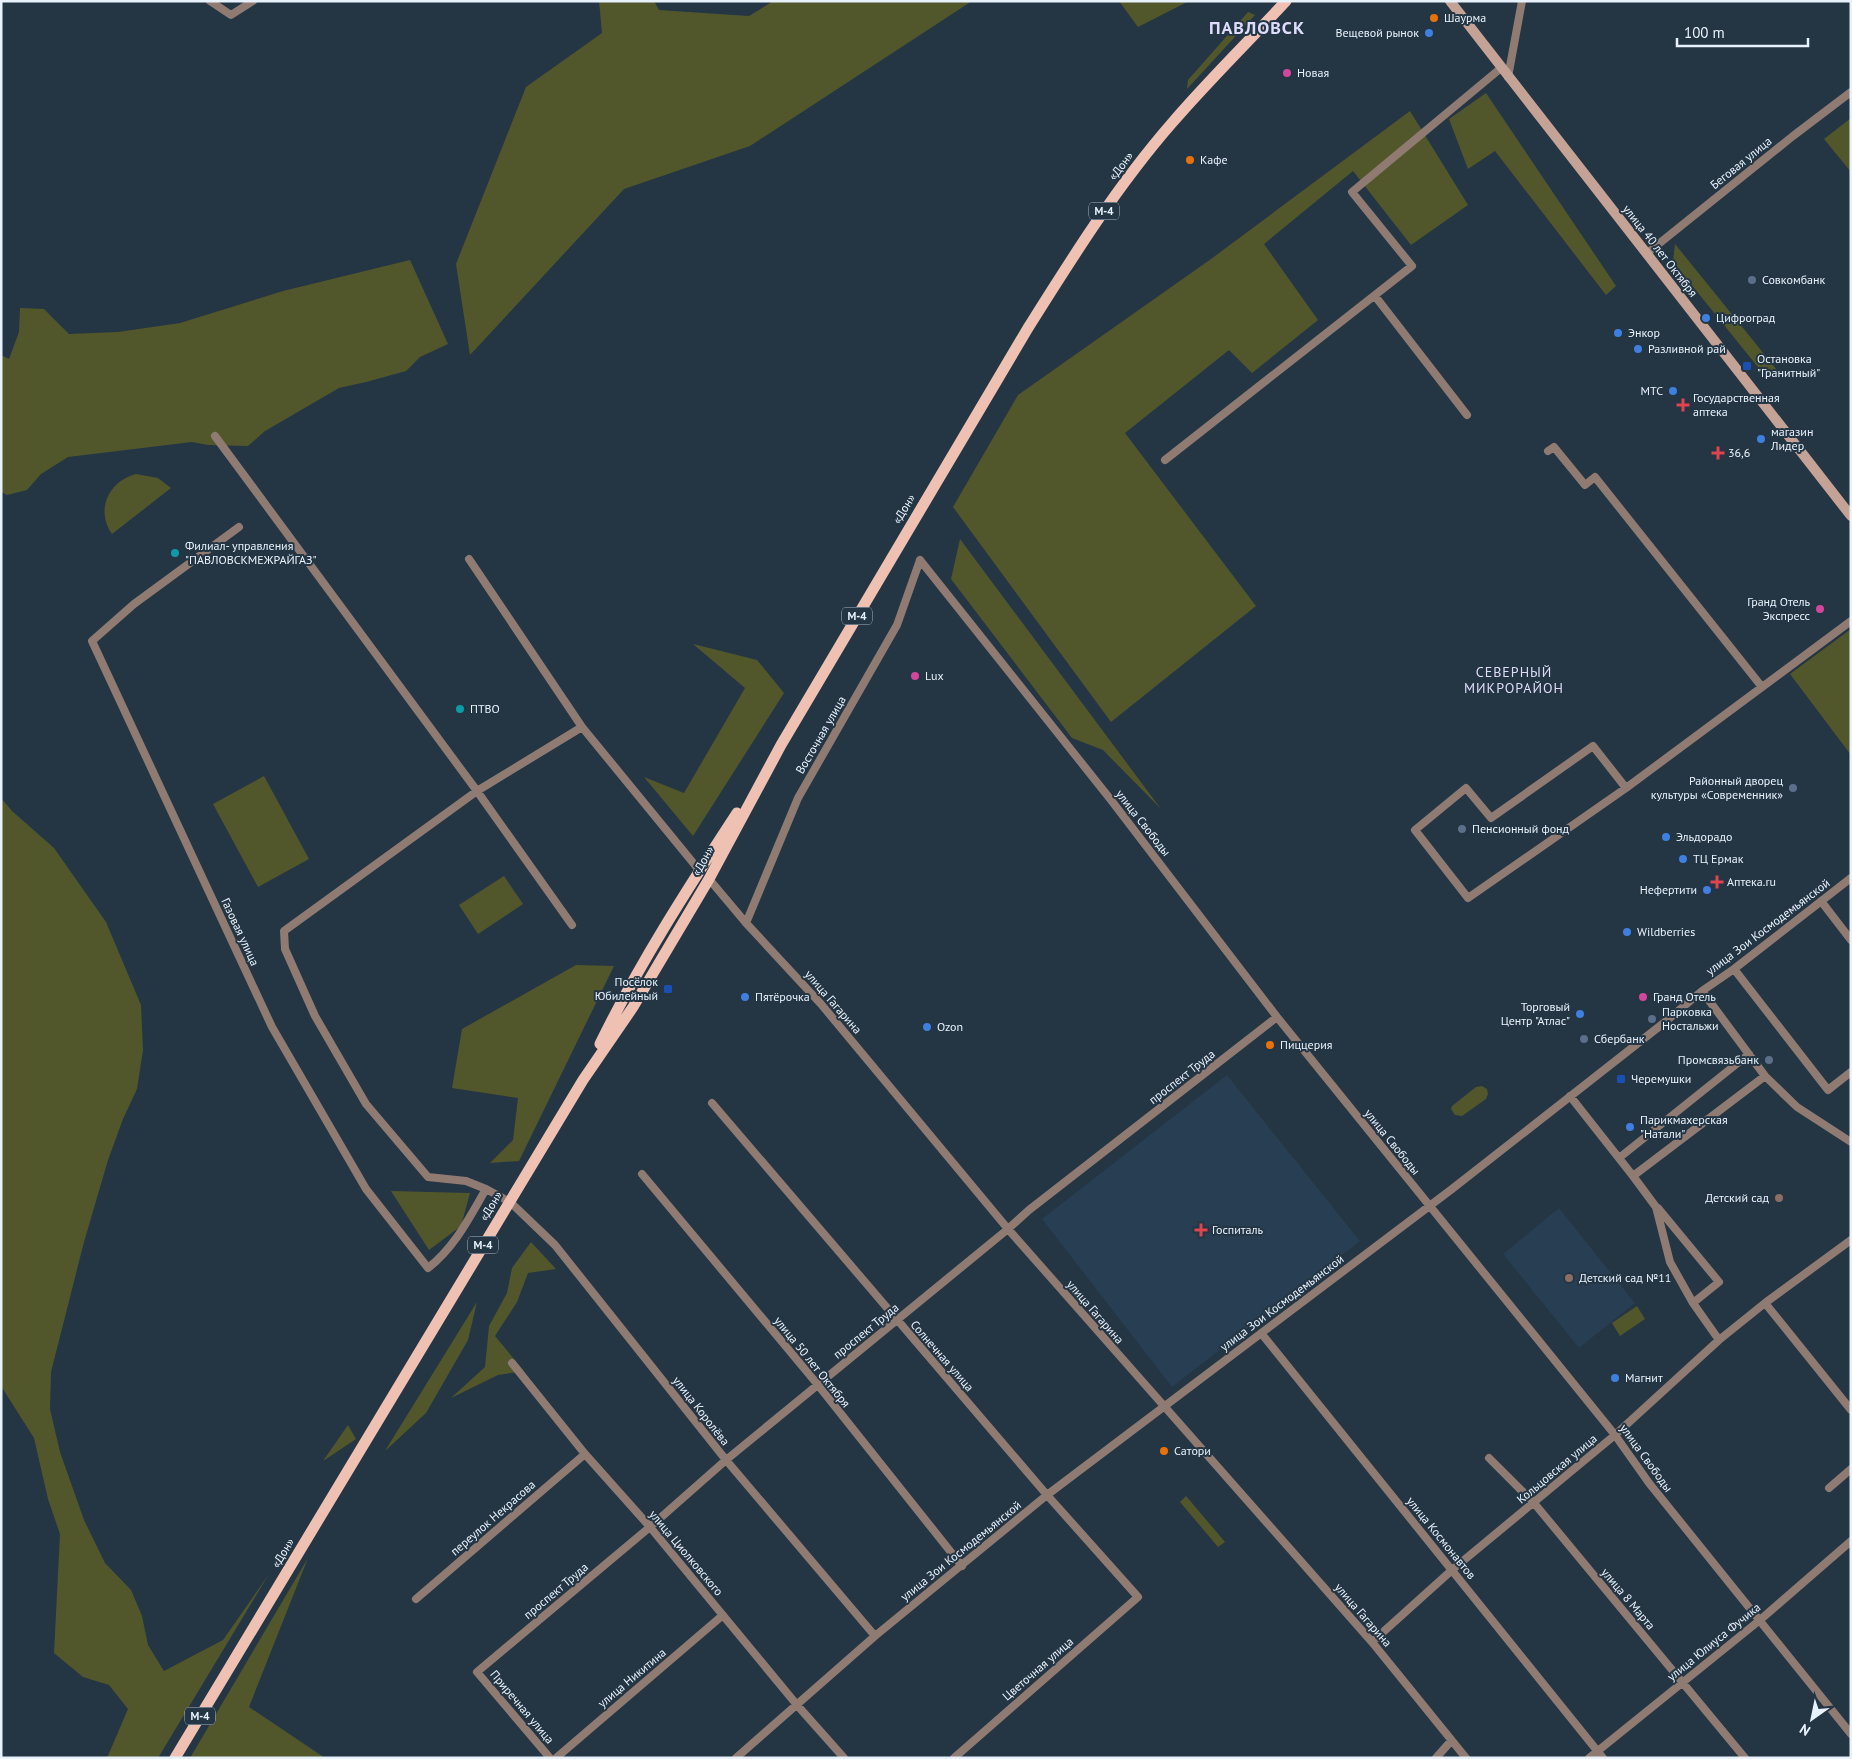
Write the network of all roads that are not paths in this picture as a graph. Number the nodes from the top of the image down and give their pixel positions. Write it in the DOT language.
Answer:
graph roads {
  1 [pos="210,1"];
  2 [pos="253,1"];
  3 [pos="1286,1"];
  4 [pos="1450,1"];
  5 [pos="1522,1"];
  6 [pos="1501,68"];
  7 [pos="1508,77"];
  8 [pos="1851,92"];
  9 [pos="1646,254"];
  10 [pos="1375,296"];
  11 [pos="1467,415"];
  12 [pos="215,436"];
  13 [pos="1548,451"];
  14 [pos="1165,460"];
  15 [pos="1851,516"];
  16 [pos="239,527"];
  17 [pos="469,559"];
  18 [pos="920,560"];
  19 [pos="1851,622"];
  20 [pos="1762,687"];
  21 [pos="582,727"];
  22 [pos="781,745"];
  23 [pos="1626,788"];
  24 [pos="477,791"];
  25 [pos="699,870"];
  26 [pos="1851,878"];
  27 [pos="709,879"];
  28 [pos="1821,902"];
  29 [pos="746,922"];
  30 [pos="572,924"];
  31 [pos="1851,940"];
  32 [pos="1734,969"];
  33 [pos="1702,990"];
  34 [pos="1277,1017"];
  35 [pos="1749,1054"];
  36 [pos="1851,1072"];
  37 [pos="1765,1076"];
  38 [pos="583,1080"];
  39 [pos="1570,1096"];
  40 [pos="712,1103"];
  41 [pos="1851,1142"];
  42 [pos="1618,1158"];
  43 [pos="642,1174"];
  44 [pos="1633,1176"];
  45 [pos="486,1189"];
  46 [pos="510,1202"];
  47 [pos="1429,1206"];
  48 [pos="1656,1207"];
  49 [pos="1008,1229"];
  50 [pos="1851,1240"];
  51 [pos="1693,1303"];
  52 [pos="1765,1303"];
  53 [pos="897,1321"];
  54 [pos="1261,1332"];
  55 [pos="1719,1340"];
  56 [pos="512,1363"];
  57 [pos="818,1386"];
  58 [pos="1164,1407"];
  59 [pos="1851,1410"];
  60 [pos="1615,1435"];
  61 [pos="585,1454"];
  62 [pos="1490,1458"];
  63 [pos="726,1460"];
  64 [pos="1851,1469"];
  65 [pos="1828,1488"];
  66 [pos="1047,1495"];
  67 [pos="1534,1503"];
  68 [pos="650,1527"];
  69 [pos="1851,1540"];
  70 [pos="962,1566"];
  71 [pos="1452,1570"];
  72 [pos="1138,1597"];
  73 [pos="416,1599"];
  74 [pos="724,1615"];
  75 [pos="1760,1620"];
  76 [pos="875,1636"];
  77 [pos="1372,1642"];
  78 [pos="477,1672"];
  79 [pos="1683,1682"];
  80 [pos="797,1705"];
  81 [pos="1851,1734"];
  82 [pos="1451,1741"];
  83 [pos="1597,1751"];
  84 [pos="175,1758"];
  85 [pos="550,1758"];
  86 [pos="556,1758"];
  87 [pos="736,1758"];
  88 [pos="844,1758"];
  89 [pos="954,1758"];
  90 [pos="1436,1758"];
  91 [pos="1466,1758"];
  92 [pos="1589,1758"];
  93 [pos="1603,1758"];
  94 [pos="1745,1758"];
  1 -- 2 [label="street"];
  3 -- 22 [label="main road, «Дон» / М-4"];
  4 -- 6 [label="street, улица 40 лет Октября"];
  5 -- 7 [label="street"];
  6 -- 7 [label="street, улица 40 лет Октября"];
  6 -- 10 [label="street"];
  7 -- 9 [label="street, улица 40 лет Октября"];
  8 -- 9 [label="street, Беговая улица"];
  9 -- 15 [label="street, улица 40 лет Октября"];
  10 -- 11 [label="street"];
  10 -- 14 [label="street"];
  12 -- 24 [label="street"];
  13 -- 20 [label="street"];
  16 -- 45 [label="street, Газовая улица"];
  17 -- 21 [label="street"];
  18 -- 29 [label="street, Восточная улица"];
  18 -- 34 [label="street, улица Свободы"];
  19 -- 20 [label="street"];
  20 -- 23 [label="street"];
  21 -- 24 [label="street"];
  21 -- 25 [label="street"];
  22 -- 25 [label="main road"];
  22 -- 27 [label="main road, «Дон» / М-4"];
  23 -- 23 [label="street"];
  24 -- 30 [label="street"];
  24 -- 45 [label="street"];
  25 -- 38 [label="main road"];
  26 -- 28 [label="street, улица Зои Космодемьянской"];
  27 -- 29 [label="street, улица Гагарина"];
  27 -- 38 [label="main road, «Дон» / М-4"];
  28 -- 31 [label="street"];
  28 -- 32 [label="street, улица Зои Космодемьянской"];
  29 -- 49 [label="street, улица Гагарина"];
  32 -- 33 [label="street, улица Зои Космодемьянской"];
  32 -- 36 [label="street"];
  33 -- 35 [label="street"];
  33 -- 39 [label="street, улица Зои Космодемьянской"];
  34 -- 47 [label="street, улица Свободы"];
  34 -- 49 [label="street, проспект Труда"];
  35 -- 37 [label="street"];
  35 -- 42 [label="street"];
  37 -- 41 [label="street"];
  37 -- 44 [label="street"];
  38 -- 46 [label="main road, «Дон» / М-4"];
  39 -- 42 [label="street"];
  39 -- 47 [label="street, улица Зои Космодемьянской"];
  40 -- 53 [label="street, Солнечная улица"];
  42 -- 44 [label="street"];
  43 -- 57 [label="street, улица 50 лет Октября"];
  44 -- 48 [label="street"];
  45 -- 46 [label="street"];
  46 -- 63 [label="street, улица Королёва"];
  46 -- 84 [label="main road, «Дон» / М-4"];
  47 -- 54 [label="street, улица Зои Космодемьянской"];
  47 -- 60 [label="street, улица Свободы"];
  48 -- 51 [label="street"];
  48 -- 51 [label="street"];
  49 -- 53 [label="street, проспект Труда"];
  49 -- 58 [label="street, улица Гагарина"];
  50 -- 52 [label="street, Кольцовская улица"];
  51 -- 55 [label="street"];
  52 -- 55 [label="street, Кольцовская улица"];
  52 -- 59 [label="street"];
  53 -- 57 [label="street, проспект Труда"];
  53 -- 66 [label="street, Солнечная улица"];
  54 -- 58 [label="street, улица Зои Космодемьянской"];
  54 -- 71 [label="street, улица Космонавтов"];
  55 -- 60 [label="street, Кольцовская улица"];
  56 -- 61 [label="street, улица Циолковского"];
  57 -- 63 [label="street, проспект Труда"];
  57 -- 70 [label="street, улица 50 лет Октября"];
  58 -- 66 [label="street, улица Зои Космодемьянской"];
  58 -- 77 [label="street, улица Гагарина"];
  60 -- 67 [label="street, Кольцовская улица"];
  60 -- 75 [label="street, улица Свободы"];
  61 -- 68 [label="street, улица Циолковского"];
  61 -- 73 [label="street, переулок Некрасова"];
  62 -- 67 [label="street, улица 8 Марта"];
  63 -- 68 [label="street, проспект Труда"];
  63 -- 76 [label="street, улица Королёва"];
  64 -- 65 [label="street"];
  66 -- 70 [label="street, улица Зои Космодемьянской"];
  66 -- 72 [label="street, Солнечная улица"];
  67 -- 71 [label="street, Кольцовская улица"];
  67 -- 79 [label="street, улица 8 Марта"];
  68 -- 74 [label="street, улица Циолковского"];
  68 -- 78 [label="street, проспект Труда"];
  69 -- 75 [label="street, улица Юлиуса Фучика"];
  70 -- 76 [label="street, улица Зои Космодемьянской"];
  71 -- 77 [label="street, Кольцовская улица"];
  71 -- 83 [label="street, улица Космонавтов"];
  72 -- 89 [label="street, Цветочная улица"];
  74 -- 80 [label="street, улица Циолковского"];
  74 -- 86 [label="street, улица Никитина"];
  75 -- 79 [label="street, улица Юлиуса Фучика"];
  75 -- 81 [label="street, улица Свободы"];
  76 -- 80 [label="street, улица Зои Космодемьянской"];
  77 -- 82 [label="street, улица Гагарина"];
  78 -- 85 [label="street, Приречная улица"];
  79 -- 83 [label="street, улица Юлиуса Фучика"];
  79 -- 94 [label="street, улица 8 Марта"];
  80 -- 87 [label="street, улица Зои Космодемьянской"];
  80 -- 88 [label="street, улица Циолковского"];
  82 -- 90 [label="street"];
  82 -- 91 [label="street, улица Гагарина"];
  83 -- 92 [label="street, улица Юлиуса Фучика"];
  83 -- 93 [label="street, улица Космонавтов"];
}
